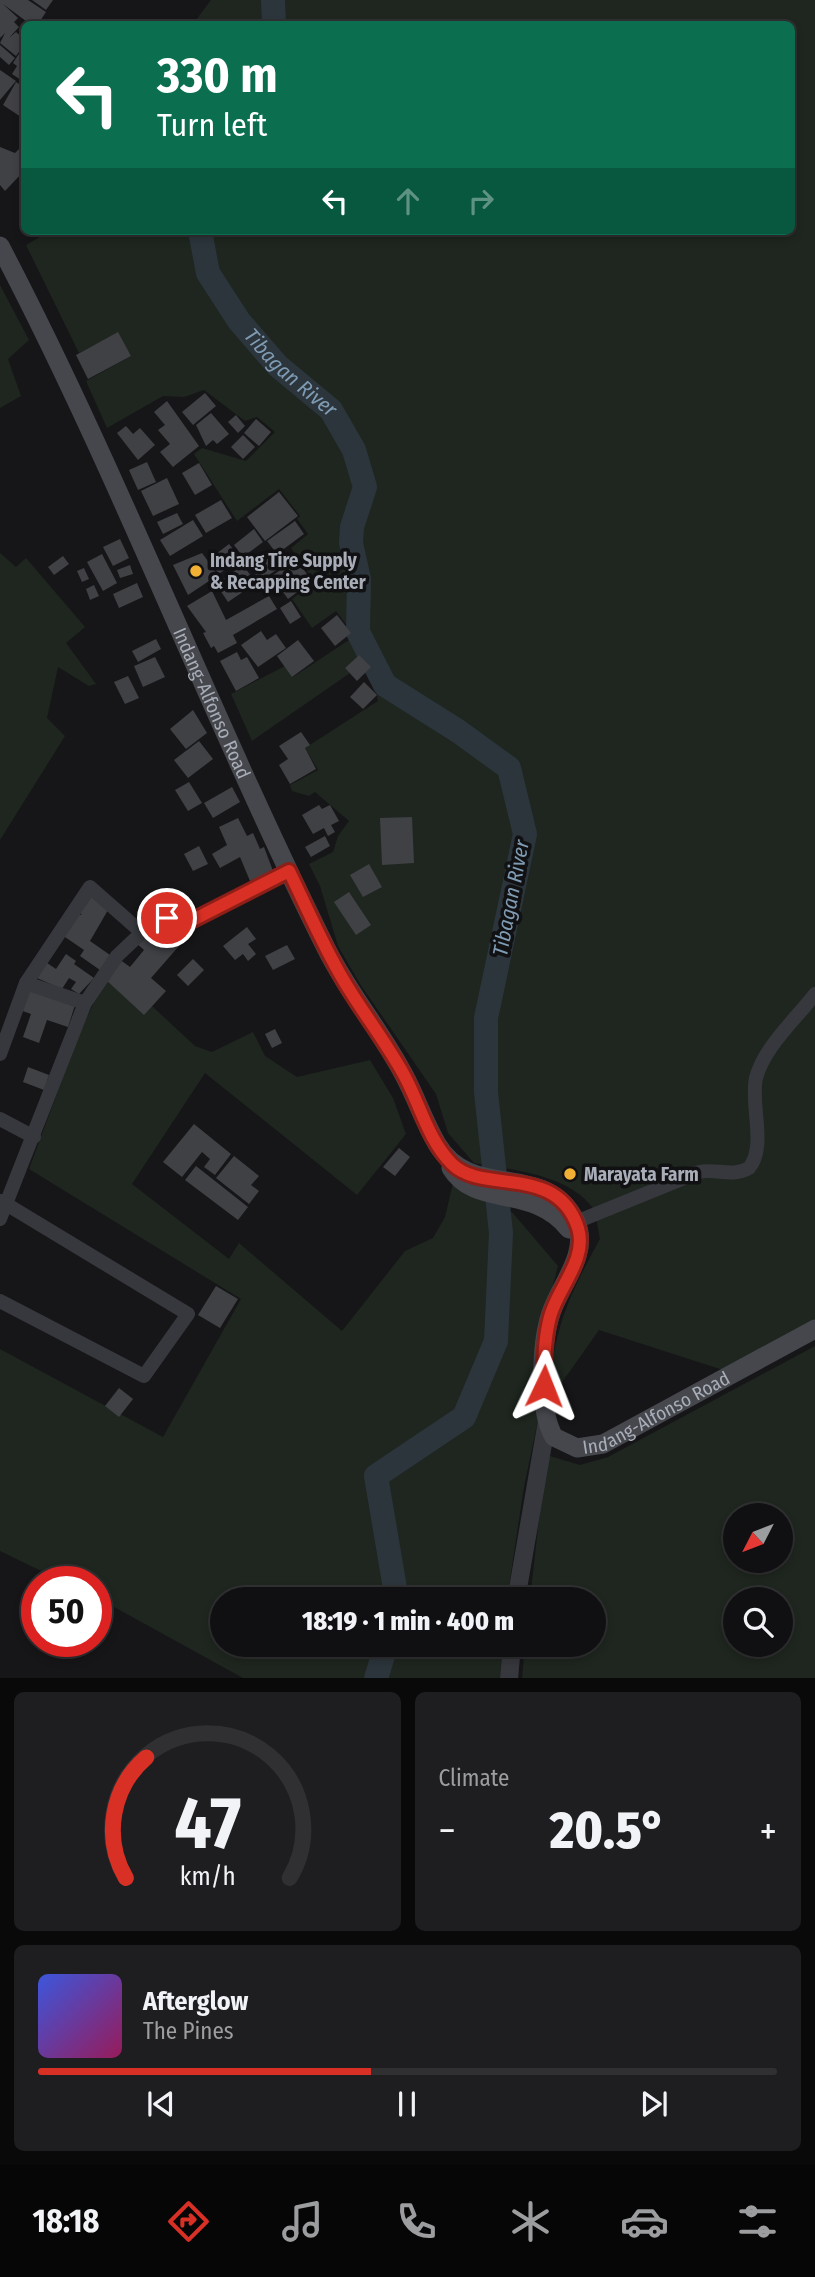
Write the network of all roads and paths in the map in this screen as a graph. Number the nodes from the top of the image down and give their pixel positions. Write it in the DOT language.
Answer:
graph roads {
  1 [pos="0,246"];
  2 [pos="289,871"];
  3 [pos="140,931"];
  4 [pos="26,983"];
  5 [pos="815,994"];
  6 [pos="85,1003"];
  7 [pos="0,1054"];
  8 [pos="0,1119"];
  9 [pos="34,1137"];
  10 [pos="530,1193"];
  11 [pos="4,1202"];
  12 [pos="0,1219"];
  13 [pos="576,1222"];
  14 [pos="578,1252"];
  15 [pos="0,1301"];
  16 [pos="815,1329"];
  17 [pos="547,1421"];
  18 [pos="518,1587"];
  19 [pos="511,1657"];
  20 [pos="509,1678"];
  1 -- 2 [label="main road, Indang-Alfonso Road"];
  2 -- 3 [label="street"];
  2 -- 10 [label="main road, Indang-Alfonso Road"];
  3 -- 4 [label="street"];
  3 -- 6 [label="street"];
  4 -- 6 [label="street"];
  4 -- 7 [label="street"];
  5 -- 13 [label="street"];
  6 -- 9 [label="street"];
  8 -- 9 [label="street"];
  9 -- 11 [label="street"];
  10 -- 13 [label="main road, Indang-Alfonso Road"];
  10 -- 14 [label="main road, Indang-Alfonso Road"];
  11 -- 12 [label="street"];
  11 -- 15 [label="street"];
  13 -- 14 [label="main road"];
  14 -- 17 [label="main road"];
  16 -- 17 [label="main road, Indang-Alfonso Road"];
  17 -- 18 [label="street"];
  19 -- 20 [label="street"];
}
